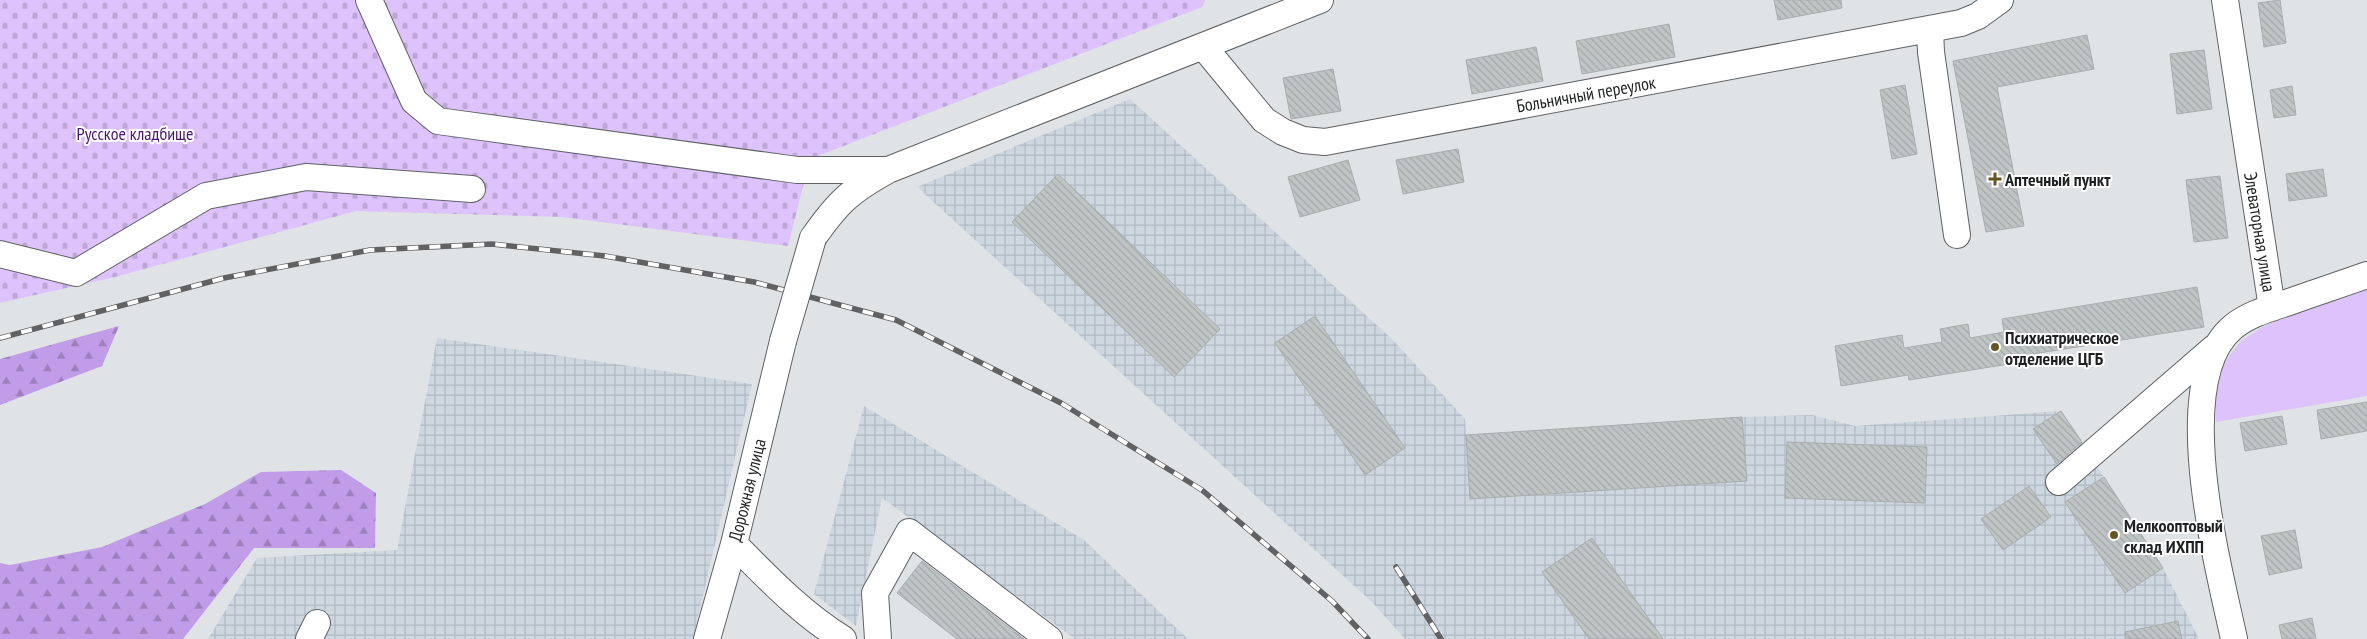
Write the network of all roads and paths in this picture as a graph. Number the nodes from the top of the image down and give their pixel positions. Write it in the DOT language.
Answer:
graph roads {
  1 [pos="369,0"];
  2 [pos="1320,0"];
  3 [pos="2000,0"];
  4 [pos="2225,0"];
  5 [pos="1930,30"];
  6 [pos="1203,46"];
  7 [pos="888,170"];
  8 [pos="472,189"];
  9 [pos="1957,236"];
  10 [pos="0,254"];
  11 [pos="2367,275"];
  12 [pos="2272,308"];
  13 [pos="2217,346"];
  14 [pos="2059,482"];
  15 [pos="734,544"];
  16 [pos="708,639"];
  17 [pos="843,639"];
  18 [pos="878,639"];
  19 [pos="1049,639"];
  20 [pos="2234,639"];
  1 -- 7 [label="street"];
  2 -- 6 [label="street"];
  3 -- 5 [label="street, Больничный переулок"];
  4 -- 12 [label="street, Элеваторная улица"];
  5 -- 6 [label="street, Больничный переулок"];
  5 -- 9 [label="street"];
  6 -- 7 [label="street"];
  7 -- 15 [label="street, Дорожная улица, bridge"];
  8 -- 10 [label="street"];
  11 -- 12 [label="street"];
  12 -- 13 [label="street, Элеваторная улица"];
  13 -- 14 [label="street"];
  13 -- 20 [label="street, Элеваторная улица"];
  15 -- 16 [label="street, Дорожная улица"];
  15 -- 17 [label="street"];
  18 -- 19 [label="street"];
}
